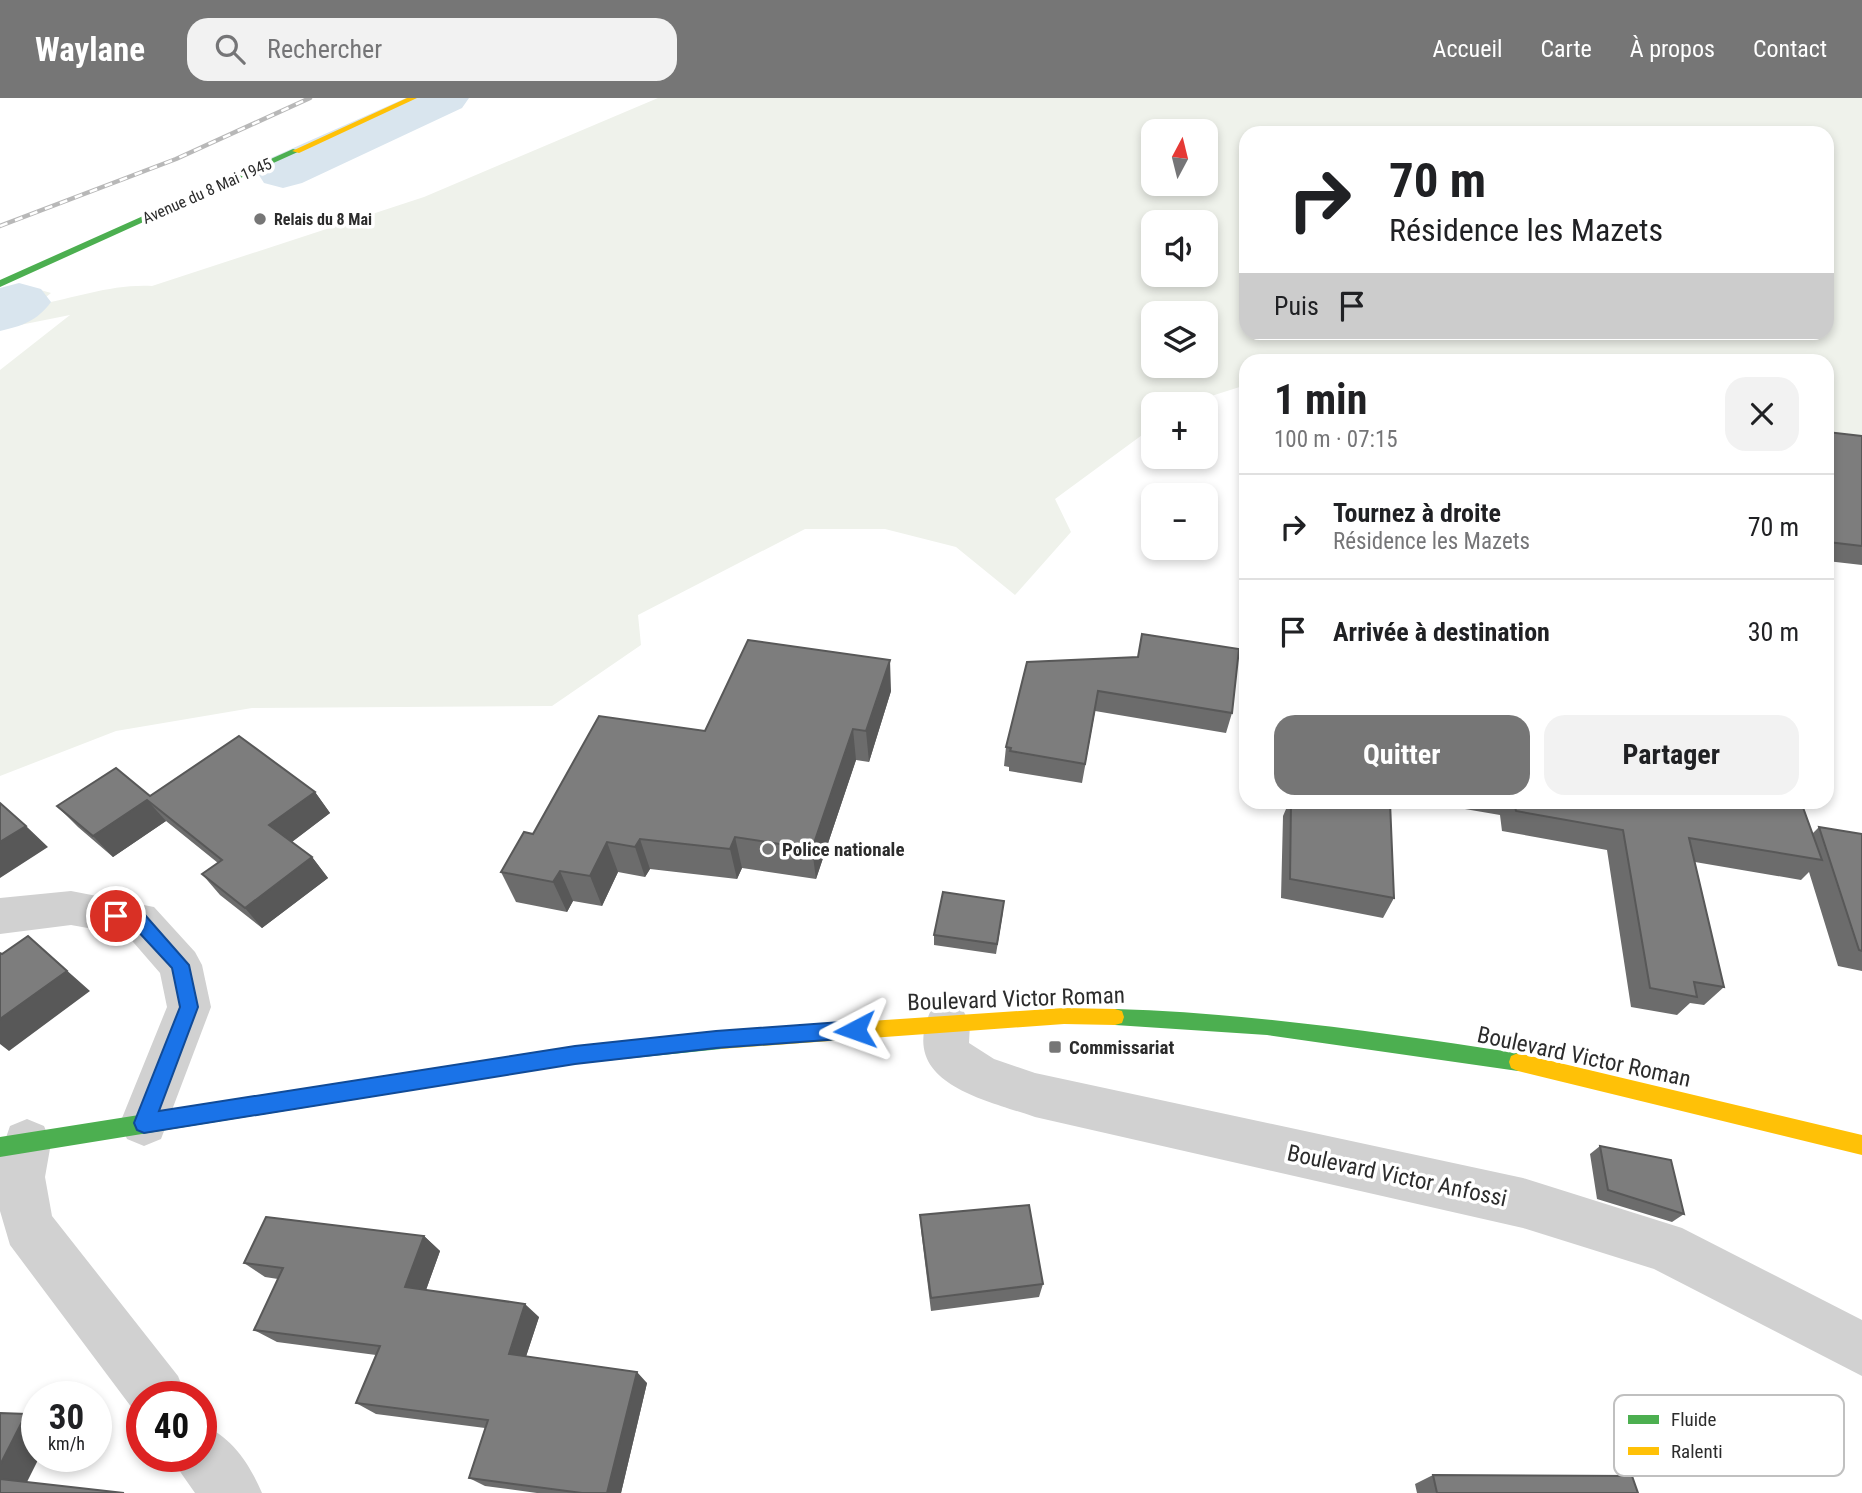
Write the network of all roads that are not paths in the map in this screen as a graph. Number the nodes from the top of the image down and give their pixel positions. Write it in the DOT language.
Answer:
graph roads {
  1 [pos="413,98"];
  2 [pos="0,284"];
  3 [pos="0,916"];
  4 [pos="947,1024"];
  5 [pos="144,1123"];
  6 [pos="13,1145"];
  7 [pos="1862,1145"];
  8 [pos="1862,1349"];
  9 [pos="146,1381"];
  10 [pos="216,1472"];
  11 [pos="232,1493"];
  1 -- 2 [label="street, Avenue du 8 Mai 1945"];
  3 -- 5 [label="street"];
  4 -- 5 [label="street, Boulevard Victor Roman"];
  4 -- 7 [label="street, Boulevard Victor Roman"];
  4 -- 8 [label="street, Boulevard Victor Anfossi"];
  5 -- 6 [label="street, Boulevard Victor Roman"];
  6 -- 9 [label="street"];
  10 -- 11 [label="street"];
}
